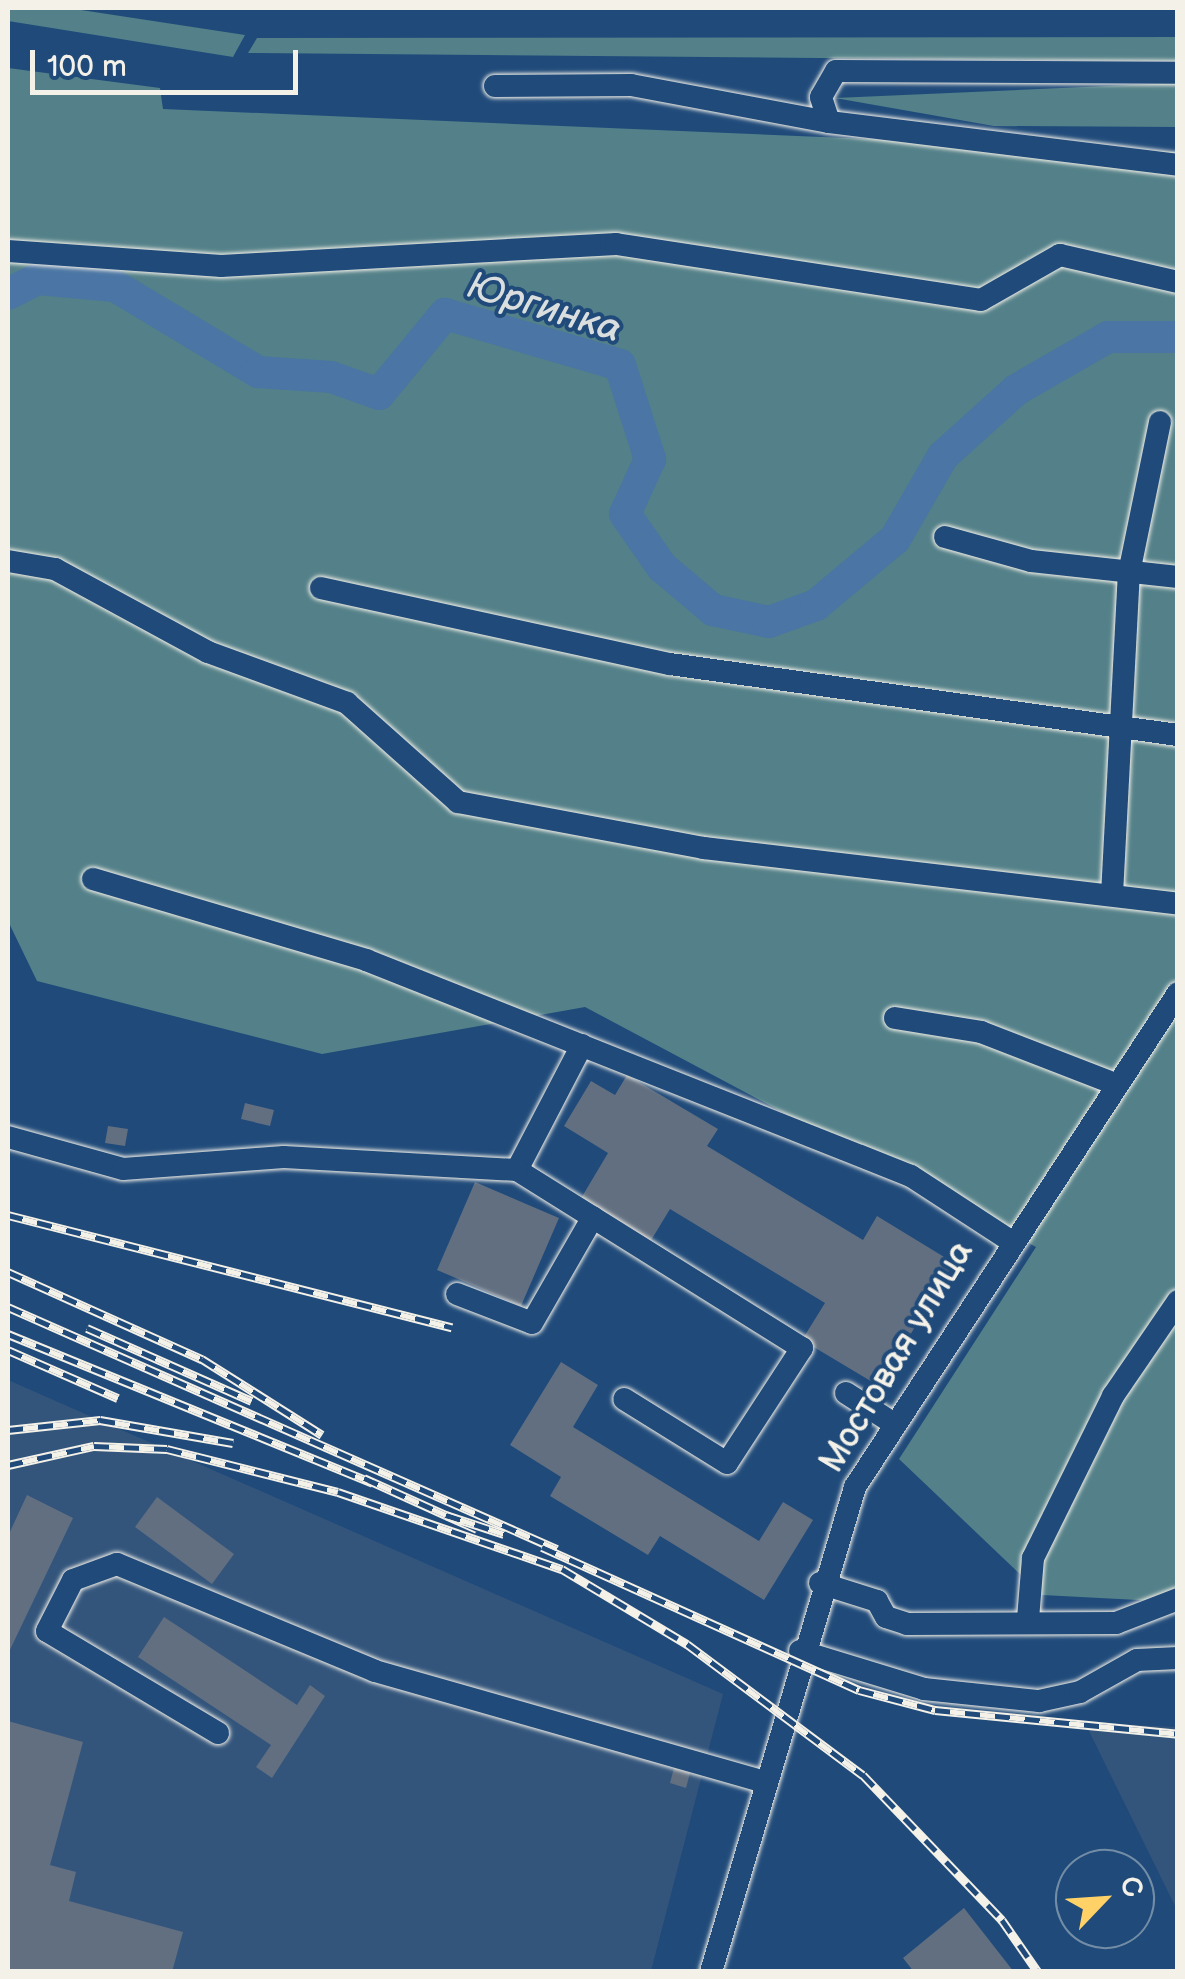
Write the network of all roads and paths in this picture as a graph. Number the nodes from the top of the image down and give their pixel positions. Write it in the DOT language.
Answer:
graph roads {
  1 [pos="1178,73"];
  2 [pos="495,86"];
  3 [pos="829,122"];
  4 [pos="1178,165"];
  5 [pos="8,251"];
  6 [pos="1178,282"];
  7 [pos="1160,422"];
  8 [pos="945,536"];
  9 [pos="8,560"];
  10 [pos="1129,573"];
  11 [pos="1178,577"];
  12 [pos="321,588"];
  13 [pos="1125,724"];
  14 [pos="1178,735"];
  15 [pos="93,879"];
  16 [pos="1112,895"];
  17 [pos="1178,904"];
  18 [pos="1178,993"];
  19 [pos="895,1018"];
  20 [pos="582,1045"];
  21 [pos="1115,1084"];
  22 [pos="8,1136"];
  23 [pos="517,1170"];
  24 [pos="592,1217"];
  25 [pos="1009,1240"];
  26 [pos="457,1294"];
  27 [pos="1178,1301"];
  28 [pos="846,1394"];
  29 [pos="624,1398"];
  30 [pos="893,1423"];
  31 [pos="820,1582"];
  32 [pos="1177,1598"];
  33 [pos="1028,1619"];
  34 [pos="800,1651"];
  35 [pos="1178,1658"];
  36 [pos="218,1732"];
  37 [pos="762,1780"];
  38 [pos="711,1972"];
  1 -- 3 [label="street"];
  2 -- 3 [label="street"];
  3 -- 4 [label="street"];
  5 -- 6 [label="street"];
  7 -- 10 [label="street"];
  8 -- 10 [label="street"];
  9 -- 16 [label="street"];
  10 -- 11 [label="street"];
  10 -- 13 [label="street"];
  12 -- 13 [label="street"];
  13 -- 14 [label="street"];
  13 -- 16 [label="street"];
  15 -- 20 [label="street"];
  16 -- 17 [label="street"];
  18 -- 21 [label="street, Мостовая улица"];
  19 -- 21 [label="street"];
  20 -- 23 [label="street"];
  20 -- 25 [label="street"];
  21 -- 25 [label="street, Мостовая улица"];
  22 -- 23 [label="street"];
  23 -- 24 [label="street"];
  24 -- 26 [label="street"];
  24 -- 29 [label="street"];
  25 -- 30 [label="street, Мостовая улица"];
  27 -- 33 [label="street"];
  28 -- 30 [label="street"];
  30 -- 31 [label="street, Мостовая улица"];
  31 -- 33 [label="street"];
  31 -- 34 [label="street, Мостовая улица"];
  32 -- 33 [label="street"];
  34 -- 35 [label="street"];
  34 -- 37 [label="street, Мостовая улица"];
  36 -- 37 [label="street"];
  37 -- 38 [label="street, Мостовая улица"];
}
